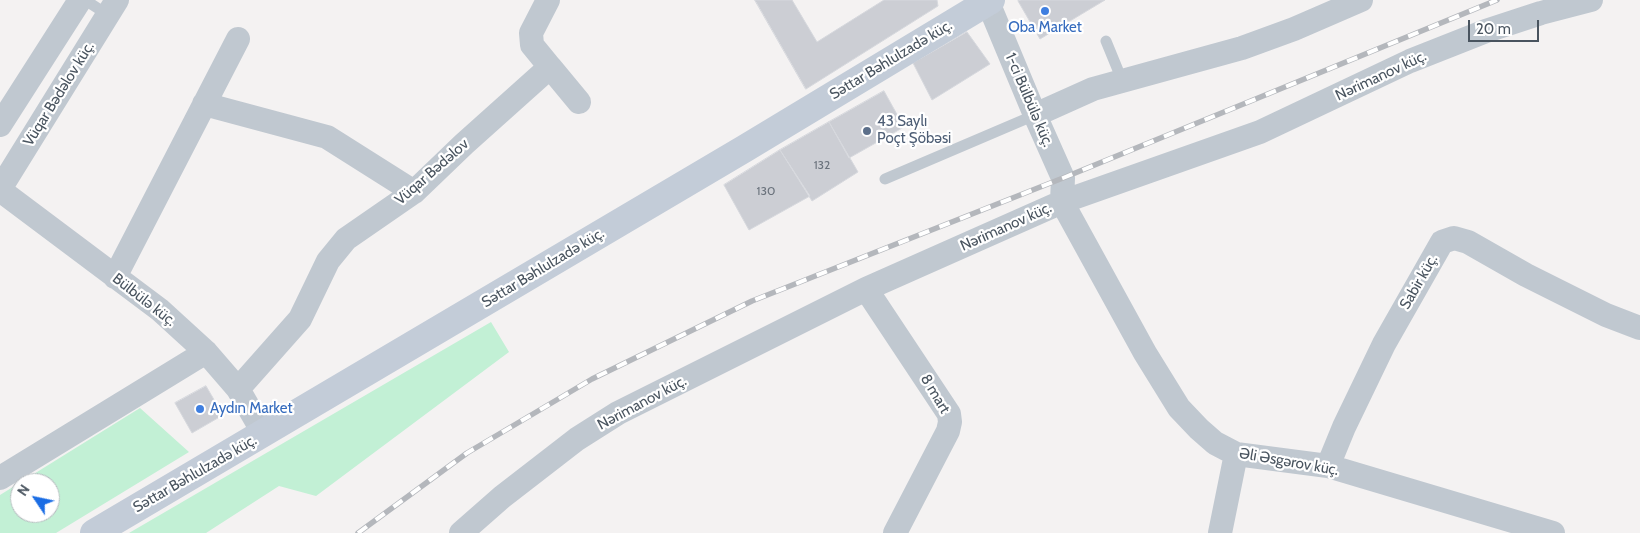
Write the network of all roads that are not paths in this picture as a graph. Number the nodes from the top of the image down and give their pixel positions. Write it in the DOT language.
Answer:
graph roads {
  1 [pos="80,0"];
  2 [pos="85,0"];
  3 [pos="548,0"];
  4 [pos="1361,0"];
  5 [pos="1591,0"];
  6 [pos="989,1"];
  7 [pos="113,7"];
  8 [pos="238,40"];
  9 [pos="1106,41"];
  10 [pos="550,67"];
  11 [pos="1122,80"];
  12 [pos="579,102"];
  13 [pos="204,104"];
  14 [pos="1035,115"];
  15 [pos="0,125"];
  16 [pos="885,179"];
  17 [pos="0,189"];
  18 [pos="414,192"];
  19 [pos="1062,202"];
  20 [pos="115,277"];
  21 [pos="866,289"];
  22 [pos="1640,328"];
  23 [pos="206,352"];
  24 [pos="238,389"];
  25 [pos="264,434"];
  26 [pos="1236,454"];
  27 [pos="1328,466"];
  28 [pos="0,478"];
  29 [pos="94,533"];
  30 [pos="461,533"];
  31 [pos="895,533"];
  32 [pos="1220,533"];
  33 [pos="1553,533"];
  1 -- 15 [label="street"];
  2 -- 7 [label="lane"];
  3 -- 10 [label="street"];
  4 -- 11 [label="street"];
  5 -- 19 [label="street, Nərimanov küç."];
  6 -- 14 [label="street, 1-ci Bülbülə küç."];
  6 -- 25 [label="main road, Səttar Bəhlulzadə küç."];
  7 -- 17 [label="street, Vüqar Bədəlov küç."];
  8 -- 13 [label="street"];
  9 -- 11 [label="lane"];
  10 -- 12 [label="street"];
  10 -- 18 [label="street, Vüqar Bədəlov"];
  11 -- 14 [label="street"];
  13 -- 18 [label="street"];
  13 -- 20 [label="street"];
  14 -- 16 [label="lane"];
  14 -- 19 [label="street, 1-ci Bülbülə küç."];
  17 -- 20 [label="street, Bülbülə küç."];
  18 -- 24 [label="street, Vüqar Bədəlov"];
  19 -- 21 [label="street, Nərimanov küç."];
  19 -- 26 [label="street, Əli Əsgərov küç."];
  20 -- 23 [label="street, Bülbülə küç."];
  21 -- 30 [label="street, Nərimanov küç."];
  21 -- 31 [label="street, 8 mart"];
  22 -- 27 [label="street, Sabir küç."];
  23 -- 24 [label="street, Bülbülə küç."];
  23 -- 28 [label="street"];
  24 -- 25 [label="street, Bülbülə küç."];
  25 -- 29 [label="main road, Səttar Bəhlulzadə küç."];
  26 -- 27 [label="street, Əli Əsgərov küç."];
  26 -- 32 [label="street"];
  27 -- 33 [label="street, Əli Əsgərov küç."];
}
